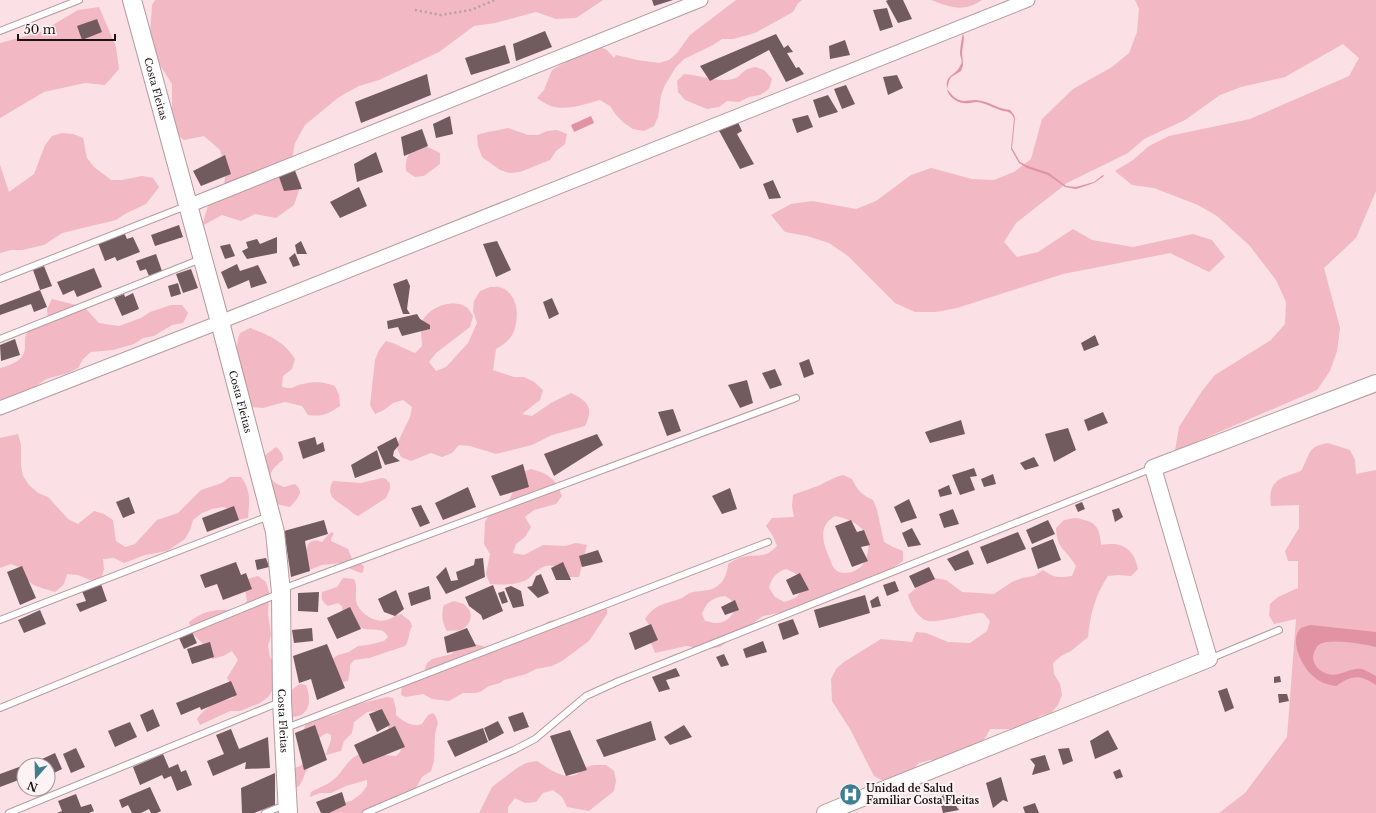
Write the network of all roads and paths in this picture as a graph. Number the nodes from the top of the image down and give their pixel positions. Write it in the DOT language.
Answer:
graph roads {
  1 [pos="79,0"];
  2 [pos="132,0"];
  3 [pos="495,0"];
  4 [pos="701,0"];
  5 [pos="1028,0"];
  6 [pos="415,10"];
  7 [pos="0,32"];
  8 [pos="188,206"];
  9 [pos="203,259"];
  10 [pos="0,279"];
  11 [pos="220,322"];
  12 [pos="0,339"];
  13 [pos="1376,383"];
  14 [pos="796,398"];
  15 [pos="0,408"];
  16 [pos="1153,468"];
  17 [pos="270,515"];
  18 [pos="768,542"];
  19 [pos="281,591"];
  20 [pos="0,620"];
  21 [pos="1279,630"];
  22 [pos="1209,658"];
  23 [pos="282,701"];
  24 [pos="0,708"];
  25 [pos="284,729"];
  26 [pos="288,808"];
  27 [pos="9,813"];
  28 [pos="265,813"];
  29 [pos="366,813"];
  30 [pos="825,813"];
  1 -- 7 [label="lane"];
  2 -- 8 [label="main road, Costa Fleitas"];
  3 -- 6 [label="path"];
  4 -- 8 [label="street"];
  5 -- 11 [label="street"];
  8 -- 9 [label="main road, Costa Fleitas"];
  8 -- 10 [label="lane"];
  9 -- 11 [label="main road, Costa Fleitas"];
  9 -- 12 [label="lane"];
  11 -- 15 [label="street"];
  11 -- 17 [label="main road, Costa Fleitas"];
  13 -- 16 [label="street"];
  14 -- 19 [label="lane"];
  16 -- 22 [label="street"];
  16 -- 29 [label="lane"];
  17 -- 19 [label="main road, Costa Fleitas"];
  17 -- 20 [label="lane"];
  18 -- 25 [label="lane"];
  19 -- 23 [label="main road, Costa Fleitas"];
  19 -- 24 [label="lane"];
  21 -- 22 [label="lane"];
  22 -- 30 [label="street"];
  23 -- 25 [label="main road, Costa Fleitas"];
  23 -- 27 [label="lane"];
  25 -- 26 [label="main road, Costa Fleitas"];
  26 -- 28 [label="lane"];
}
